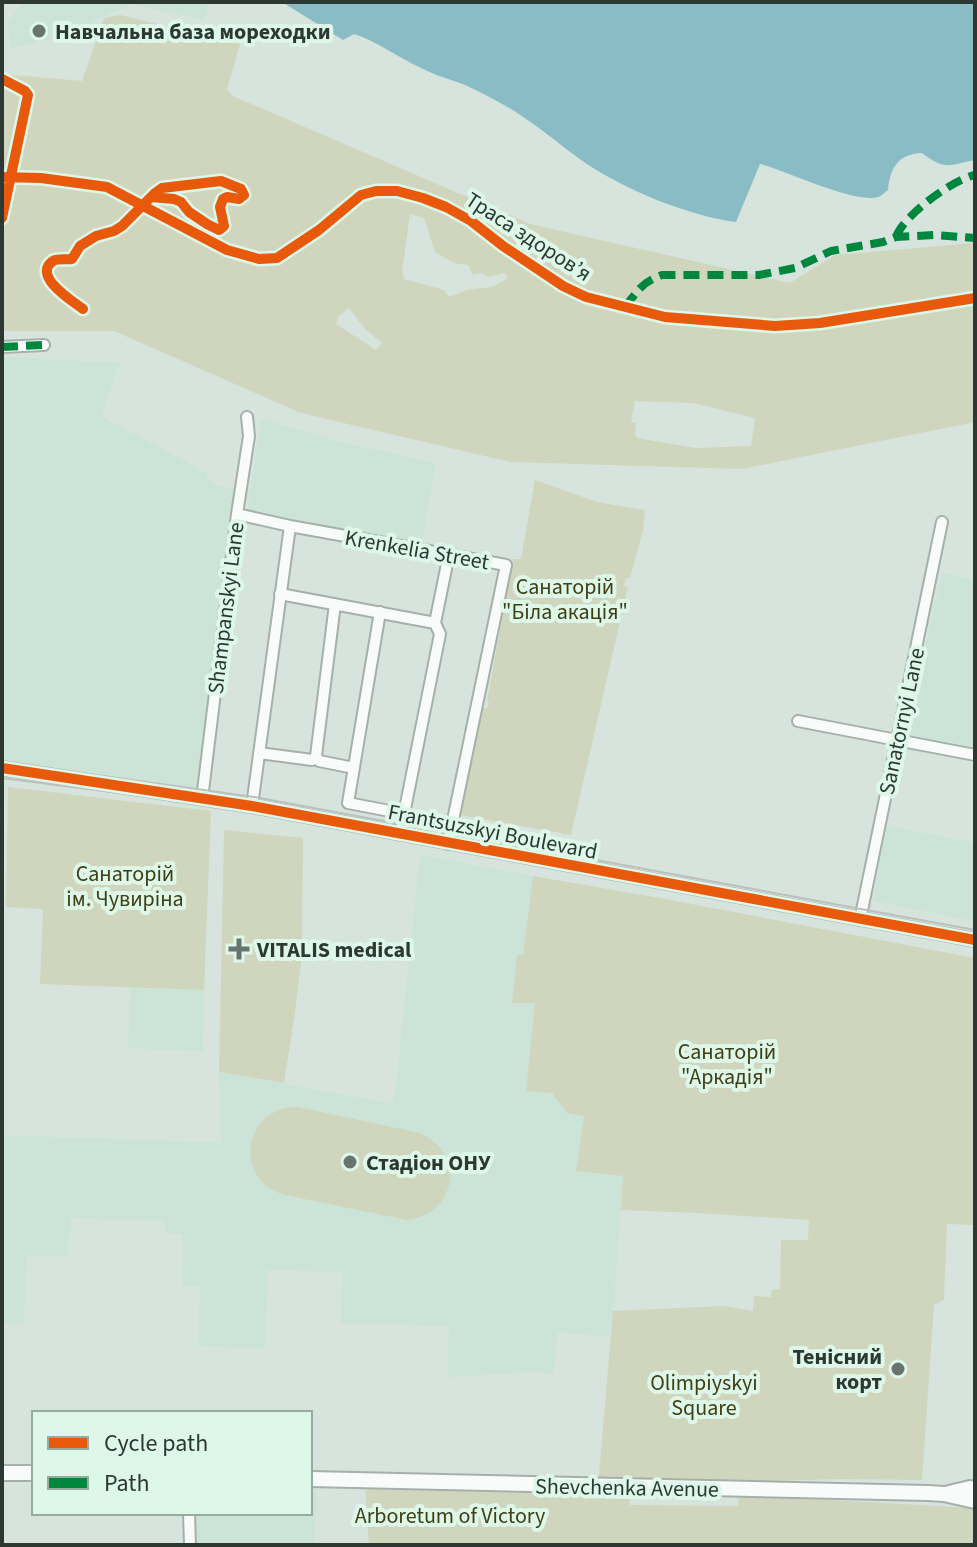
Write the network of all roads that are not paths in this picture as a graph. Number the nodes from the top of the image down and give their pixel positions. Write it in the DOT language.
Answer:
graph roads {
  1 [pos="44,345"];
  2 [pos="2,347"];
  3 [pos="247,417"];
  4 [pos="237,514"];
  5 [pos="942,522"];
  6 [pos="290,526"];
  7 [pos="449,554"];
  8 [pos="280,594"];
  9 [pos="335,604"];
  10 [pos="380,612"];
  11 [pos="435,623"];
  12 [pos="798,721"];
  13 [pos="897,739"];
  14 [pos="259,753"];
  15 [pos="975,755"];
  16 [pos="316,758"];
  17 [pos="2,768"];
  18 [pos="354,768"];
  19 [pos="202,799"];
  20 [pos="252,806"];
  21 [pos="404,819"];
  22 [pos="400,834"];
  23 [pos="448,844"];
  24 [pos="860,920"];
  25 [pos="975,940"];
  26 [pos="2,1473"];
  27 [pos="32,1473"];
  28 [pos="312,1479"];
  29 [pos="975,1489"];
  30 [pos="944,1494"];
  31 [pos="975,1501"];
  32 [pos="189,1515"];
  33 [pos="190,1545"];
  1 -- 2 [label="street"];
  3 -- 4 [label="street, Shampanskyi Lane"];
  4 -- 6 [label="street, Krenkelia Street"];
  4 -- 19 [label="street, Shampanskyi Lane"];
  5 -- 13 [label="street, Sanatornyi Lane"];
  6 -- 7 [label="street, Krenkelia Street"];
  6 -- 8 [label="street"];
  7 -- 11 [label="street"];
  7 -- 23 [label="street, Krenkelia Street"];
  8 -- 9 [label="street"];
  8 -- 14 [label="street"];
  9 -- 10 [label="street"];
  9 -- 16 [label="street"];
  10 -- 11 [label="street"];
  10 -- 18 [label="street"];
  11 -- 21 [label="street"];
  12 -- 13 [label="street"];
  13 -- 15 [label="street"];
  13 -- 24 [label="street, Sanatornyi Lane"];
  14 -- 16 [label="street"];
  14 -- 20 [label="street"];
  16 -- 18 [label="street"];
  17 -- 19 [label="street, Frantsuzskyi Boulevard"];
  18 -- 21 [label="street"];
  19 -- 20 [label="street, Frantsuzskyi Boulevard"];
  20 -- 22 [label="street, Frantsuzskyi Boulevard"];
  21 -- 22 [label="street"];
  22 -- 23 [label="street, Frantsuzskyi Boulevard"];
  23 -- 24 [label="street, Frantsuzskyi Boulevard"];
  24 -- 25 [label="street, Frantsuzskyi Boulevard"];
  26 -- 27 [label="main road"];
  28 -- 30 [label="main road, Shevchenka Avenue"];
  29 -- 30 [label="main road, Shevchenka Avenue"];
  30 -- 31 [label="main road, Shevchenka Avenue"];
  32 -- 33 [label="street"];
}
